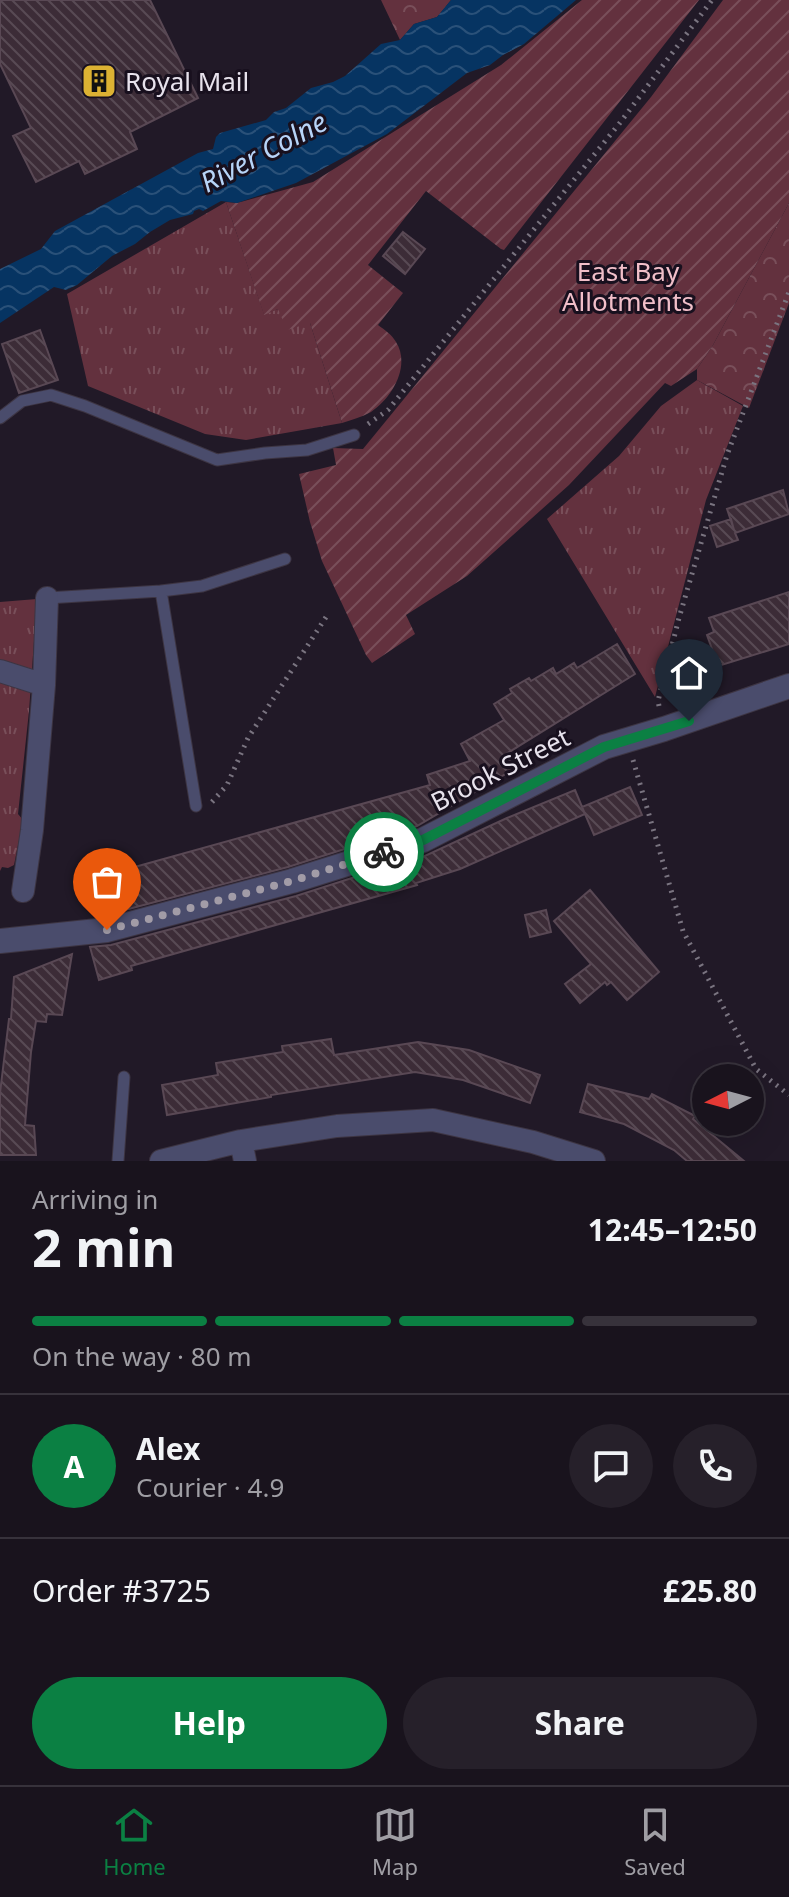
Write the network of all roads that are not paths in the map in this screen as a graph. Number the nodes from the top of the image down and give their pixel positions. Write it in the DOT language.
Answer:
graph roads {
  1 [pos="0,418"];
  2 [pos="354,435"];
  3 [pos="285,559"];
  4 [pos="161,591"];
  5 [pos="47,598"];
  6 [pos="0,671"];
  7 [pos="44,685"];
  8 [pos="789,686"];
  9 [pos="196,806"];
  10 [pos="18,884"];
  11 [pos="0,941"];
  12 [pos="124,1077"];
  13 [pos="243,1151"];
  14 [pos="118,1161"];
  15 [pos="161,1161"];
  16 [pos="594,1161"];
  1 -- 2 [label="lane"];
  3 -- 4 [label="lane"];
  4 -- 5 [label="lane"];
  4 -- 9 [label="lane"];
  5 -- 7 [label="street"];
  6 -- 7 [label="street"];
  7 -- 10 [label="street"];
  8 -- 11 [label="street, Brook Street"];
  12 -- 14 [label="lane"];
  13 -- 15 [label="street"];
  13 -- 16 [label="street"];
}
